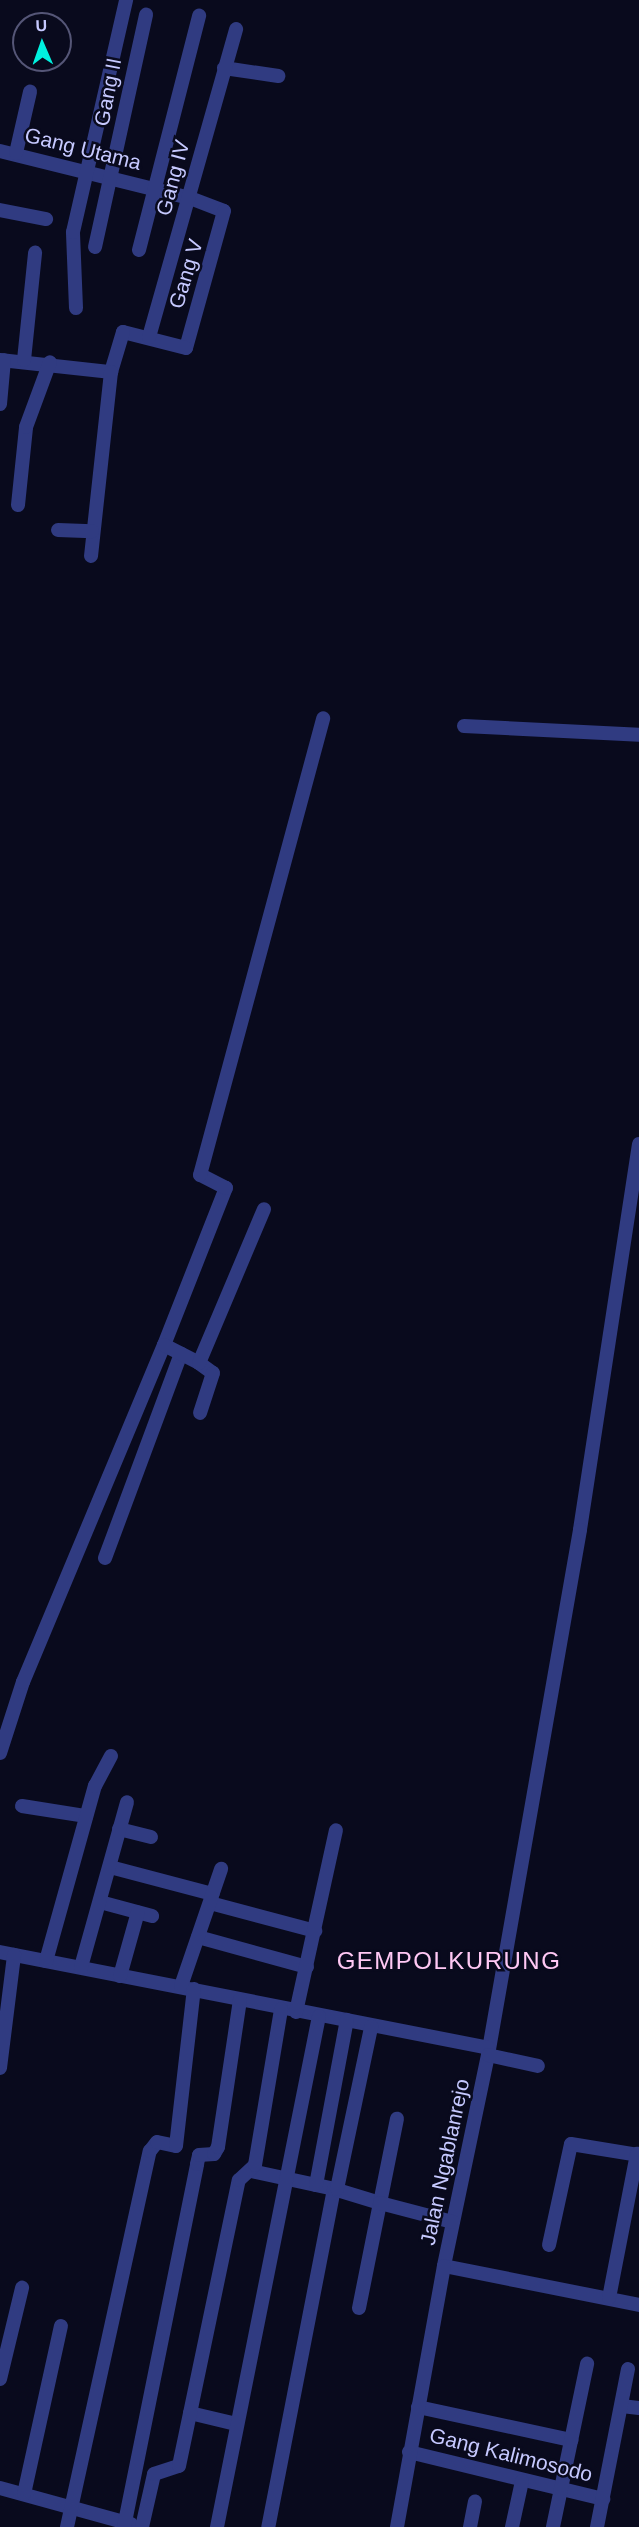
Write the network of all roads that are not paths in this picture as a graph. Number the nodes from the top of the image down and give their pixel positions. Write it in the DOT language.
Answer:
graph roads {
  1 [pos="126,0"];
  2 [pos="146,15"];
  3 [pos="199,16"];
  4 [pos="236,29"];
  5 [pos="224,68"];
  6 [pos="278,76"];
  7 [pos="30,92"];
  8 [pos="0,151"];
  9 [pos="16,153"];
  10 [pos="88,171"];
  11 [pos="112,177"];
  12 [pos="154,189"];
  13 [pos="190,198"];
  14 [pos="0,210"];
  15 [pos="224,212"];
  16 [pos="46,219"];
  17 [pos="95,247"];
  18 [pos="139,250"];
  19 [pos="34,253"];
  20 [pos="76,308"];
  21 [pos="149,337"];
  22 [pos="2,360"];
  23 [pos="24,360"];
  24 [pos="50,362"];
  25 [pos="111,372"];
  26 [pos="0,404"];
  27 [pos="18,505"];
  28 [pos="58,530"];
  29 [pos="92,531"];
  30 [pos="91,556"];
  31 [pos="323,718"];
  32 [pos="464,726"];
  33 [pos="639,735"];
  34 [pos="639,1143"];
  35 [pos="264,1209"];
  36 [pos="164,1345"];
  37 [pos="181,1353"];
  38 [pos="199,1363"];
  39 [pos="200,1413"];
  40 [pos="100,1503"];
  41 [pos="120,1512"];
  42 [pos="105,1558"];
  43 [pos="2,1736"];
  44 [pos="0,1753"];
  45 [pos="111,1756"];
  46 [pos="126,1802"];
  47 [pos="22,1806"];
  48 [pos="86,1815"];
  49 [pos="119,1829"];
  50 [pos="336,1830"];
  51 [pos="151,1837"];
  52 [pos="110,1867"];
  53 [pos="221,1869"];
  54 [pos="211,1898"];
  55 [pos="100,1902"];
  56 [pos="138,1912"];
  57 [pos="152,1916"];
  58 [pos="315,1931"];
  59 [pos="198,1937"];
  60 [pos="7,1953"];
  61 [pos="46,1960"];
  62 [pos="81,1967"];
  63 [pos="307,1967"];
  64 [pos="120,1976"];
  65 [pos="187,1988"];
  66 [pos="240,2000"];
  67 [pos="281,2009"];
  68 [pos="296,2012"];
  69 [pos="319,2016"];
  70 [pos="347,2020"];
  71 [pos="371,2026"];
  72 [pos="489,2051"];
  73 [pos="538,2066"];
  74 [pos="0,2068"];
  75 [pos="397,2119"];
  76 [pos="176,2146"];
  77 [pos="199,2155"];
  78 [pos="638,2155"];
  79 [pos="251,2171"];
  80 [pos="290,2179"];
  81 [pos="316,2185"];
  82 [pos="335,2189"];
  83 [pos="380,2203"];
  84 [pos="453,2222"];
  85 [pos="549,2245"];
  86 [pos="444,2266"];
  87 [pos="22,2288"];
  88 [pos="609,2298"];
  89 [pos="639,2305"];
  90 [pos="358,2308"];
  91 [pos="61,2326"];
  92 [pos="587,2364"];
  93 [pos="628,2369"];
  94 [pos="0,2379"];
  95 [pos="622,2406"];
  96 [pos="418,2407"];
  97 [pos="639,2408"];
  98 [pos="190,2413"];
  99 [pos="236,2424"];
  100 [pos="571,2440"];
  101 [pos="409,2452"];
  102 [pos="522,2481"];
  103 [pos="561,2487"];
  104 [pos="0,2488"];
  105 [pos="24,2494"];
  106 [pos="603,2499"];
  107 [pos="475,2501"];
  108 [pos="71,2509"];
  109 [pos="124,2525"];
  110 [pos="67,2527"];
  111 [pos="142,2527"];
  112 [pos="217,2527"];
  113 [pos="268,2527"];
  114 [pos="397,2527"];
  115 [pos="470,2527"];
  116 [pos="512,2527"];
  117 [pos="553,2527"];
  118 [pos="597,2527"];
  1 -- 10 [label="street"];
  2 -- 11 [label="street, Gang II"];
  3 -- 12 [label="street"];
  4 -- 5 [label="street, Gang IV"];
  5 -- 6 [label="street"];
  5 -- 13 [label="street, Gang IV"];
  7 -- 9 [label="street"];
  8 -- 9 [label="street, Gang Utama"];
  9 -- 10 [label="street, Gang Utama"];
  10 -- 11 [label="street, Gang Utama"];
  10 -- 20 [label="street"];
  11 -- 12 [label="street, Gang Utama"];
  11 -- 17 [label="street, Gang II"];
  12 -- 13 [label="street, Gang Utama"];
  12 -- 18 [label="street"];
  13 -- 15 [label="street, Gang Utama"];
  13 -- 21 [label="street, Gang IV"];
  14 -- 16 [label="street"];
  15 -- 21 [label="street, Gang V"];
  19 -- 23 [label="street"];
  21 -- 25 [label="street"];
  22 -- 23 [label="street"];
  22 -- 26 [label="street"];
  23 -- 24 [label="street"];
  24 -- 25 [label="street"];
  24 -- 27 [label="street"];
  25 -- 29 [label="street"];
  28 -- 29 [label="street"];
  29 -- 30 [label="street"];
  31 -- 36 [label="street"];
  32 -- 33 [label="street"];
  34 -- 72 [label="street, Jalan Ngablanrejo"];
  35 -- 38 [label="street"];
  36 -- 37 [label="street"];
  36 -- 40 [label="street"];
  37 -- 38 [label="street"];
  37 -- 41 [label="street"];
  38 -- 39 [label="street"];
  40 -- 41 [label="street"];
  40 -- 43 [label="street"];
  41 -- 42 [label="street"];
  43 -- 44 [label="street"];
  45 -- 48 [label="street"];
  46 -- 49 [label="street"];
  47 -- 48 [label="street"];
  48 -- 61 [label="street"];
  49 -- 51 [label="street"];
  49 -- 52 [label="street"];
  50 -- 58 [label="street"];
  52 -- 54 [label="street"];
  52 -- 55 [label="street"];
  53 -- 54 [label="street"];
  54 -- 58 [label="street"];
  54 -- 59 [label="street"];
  55 -- 56 [label="street"];
  55 -- 62 [label="street"];
  56 -- 57 [label="street"];
  56 -- 64 [label="street"];
  58 -- 63 [label="street"];
  59 -- 63 [label="street"];
  59 -- 65 [label="street"];
  60 -- 61 [label="street"];
  60 -- 74 [label="street"];
  61 -- 62 [label="street"];
  62 -- 64 [label="street"];
  63 -- 68 [label="street"];
  64 -- 65 [label="street"];
  65 -- 66 [label="street"];
  65 -- 76 [label="street"];
  66 -- 67 [label="street"];
  66 -- 77 [label="street"];
  67 -- 68 [label="street"];
  67 -- 79 [label="street"];
  68 -- 69 [label="street"];
  69 -- 70 [label="street"];
  69 -- 80 [label="street"];
  70 -- 71 [label="street"];
  70 -- 81 [label="street"];
  71 -- 72 [label="street"];
  71 -- 82 [label="street"];
  72 -- 73 [label="street"];
  72 -- 84 [label="street, Jalan Ngablanrejo"];
  75 -- 83 [label="street"];
  76 -- 77 [label="street"];
  76 -- 108 [label="street"];
  77 -- 109 [label="street"];
  78 -- 85 [label="street"];
  78 -- 88 [label="street"];
  79 -- 80 [label="street"];
  79 -- 98 [label="street"];
  80 -- 81 [label="street"];
  80 -- 99 [label="street"];
  81 -- 82 [label="street"];
  82 -- 83 [label="street"];
  82 -- 113 [label="street"];
  83 -- 84 [label="street"];
  83 -- 90 [label="street"];
  84 -- 86 [label="street, Jalan Ngablanrejo"];
  86 -- 88 [label="street, Jalan Ngablanrejo"];
  86 -- 96 [label="street"];
  87 -- 94 [label="street"];
  88 -- 89 [label="street, Jalan Ngablanrejo"];
  91 -- 105 [label="street"];
  92 -- 100 [label="street"];
  93 -- 95 [label="street"];
  95 -- 97 [label="street"];
  95 -- 106 [label="street"];
  96 -- 100 [label="street"];
  96 -- 101 [label="street"];
  98 -- 99 [label="street"];
  98 -- 111 [label="street"];
  99 -- 112 [label="street"];
  100 -- 103 [label="street"];
  101 -- 102 [label="street, Gang Kalimosodo"];
  101 -- 114 [label="street"];
  102 -- 103 [label="street, Gang Kalimosodo"];
  102 -- 116 [label="street"];
  103 -- 106 [label="street, Gang Kalimosodo"];
  103 -- 117 [label="street"];
  104 -- 105 [label="street"];
  105 -- 108 [label="street"];
  106 -- 118 [label="street"];
  107 -- 115 [label="street"];
  108 -- 109 [label="street"];
  108 -- 110 [label="street"];
  109 -- 111 [label="street"];
}
